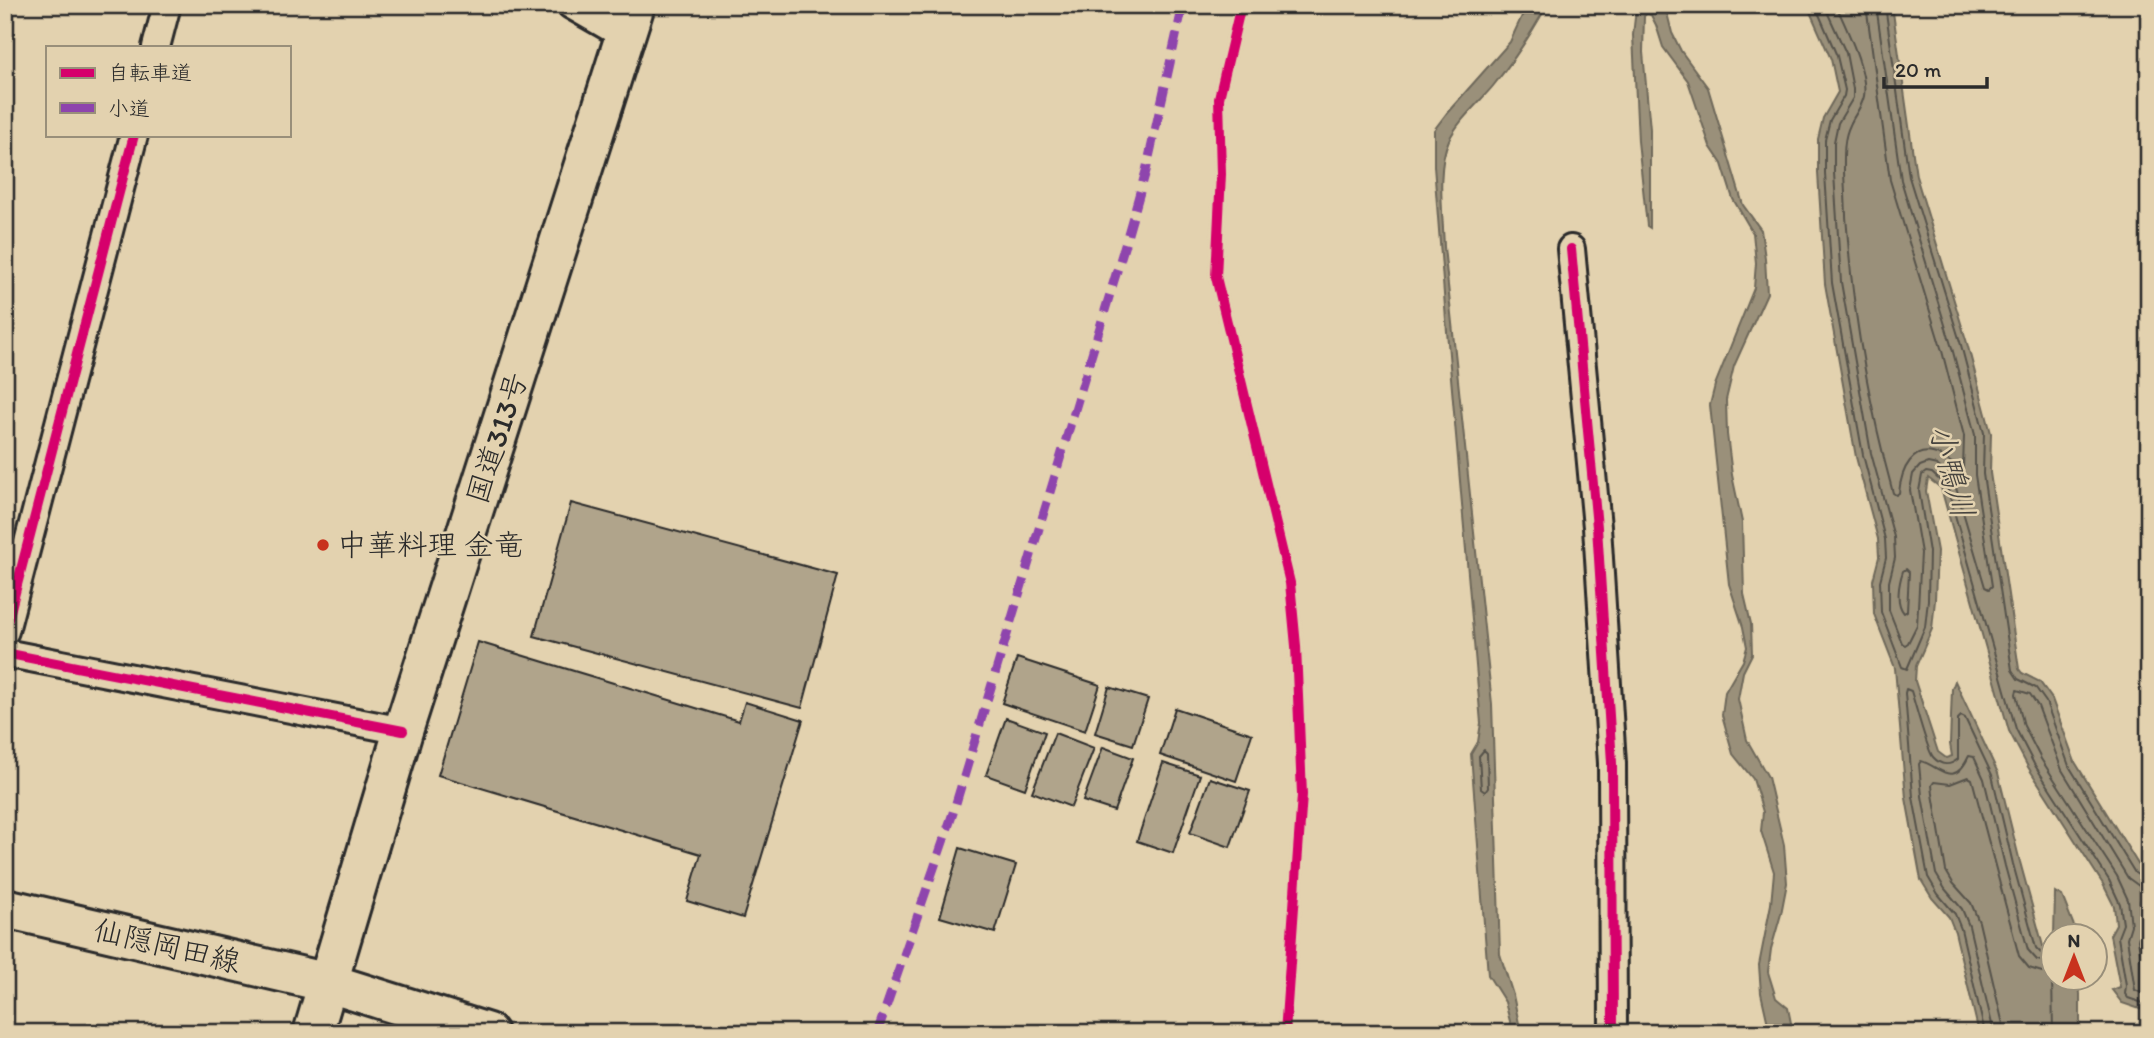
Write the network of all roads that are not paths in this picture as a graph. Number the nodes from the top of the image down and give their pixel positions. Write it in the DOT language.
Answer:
graph roads {
  1 [pos="167,5"];
  2 [pos="571,5"];
  3 [pos="630,21"];
  4 [pos="156,46"];
  5 [pos="134,136"];
  6 [pos="1571,249"];
  7 [pos="5,631"];
  8 [pos="5,653"];
  9 [pos="403,731"];
  10 [pos="5,908"];
  11 [pos="329,983"];
  12 [pos="313,1033"];
  13 [pos="488,1033"];
  14 [pos="1613,1033"];
  1 -- 4 [label="street"];
  2 -- 3 [label="street"];
  3 -- 9 [label="main road, 国道313号"];
  5 -- 7 [label="street"];
  6 -- 14 [label="street"];
  8 -- 9 [label="street"];
  9 -- 11 [label="main road, 国道313号"];
  10 -- 11 [label="main road, 仙隠岡田線"];
  11 -- 12 [label="main road, 国道313号"];
  11 -- 13 [label="main road, 仙隠岡田線"];
}
